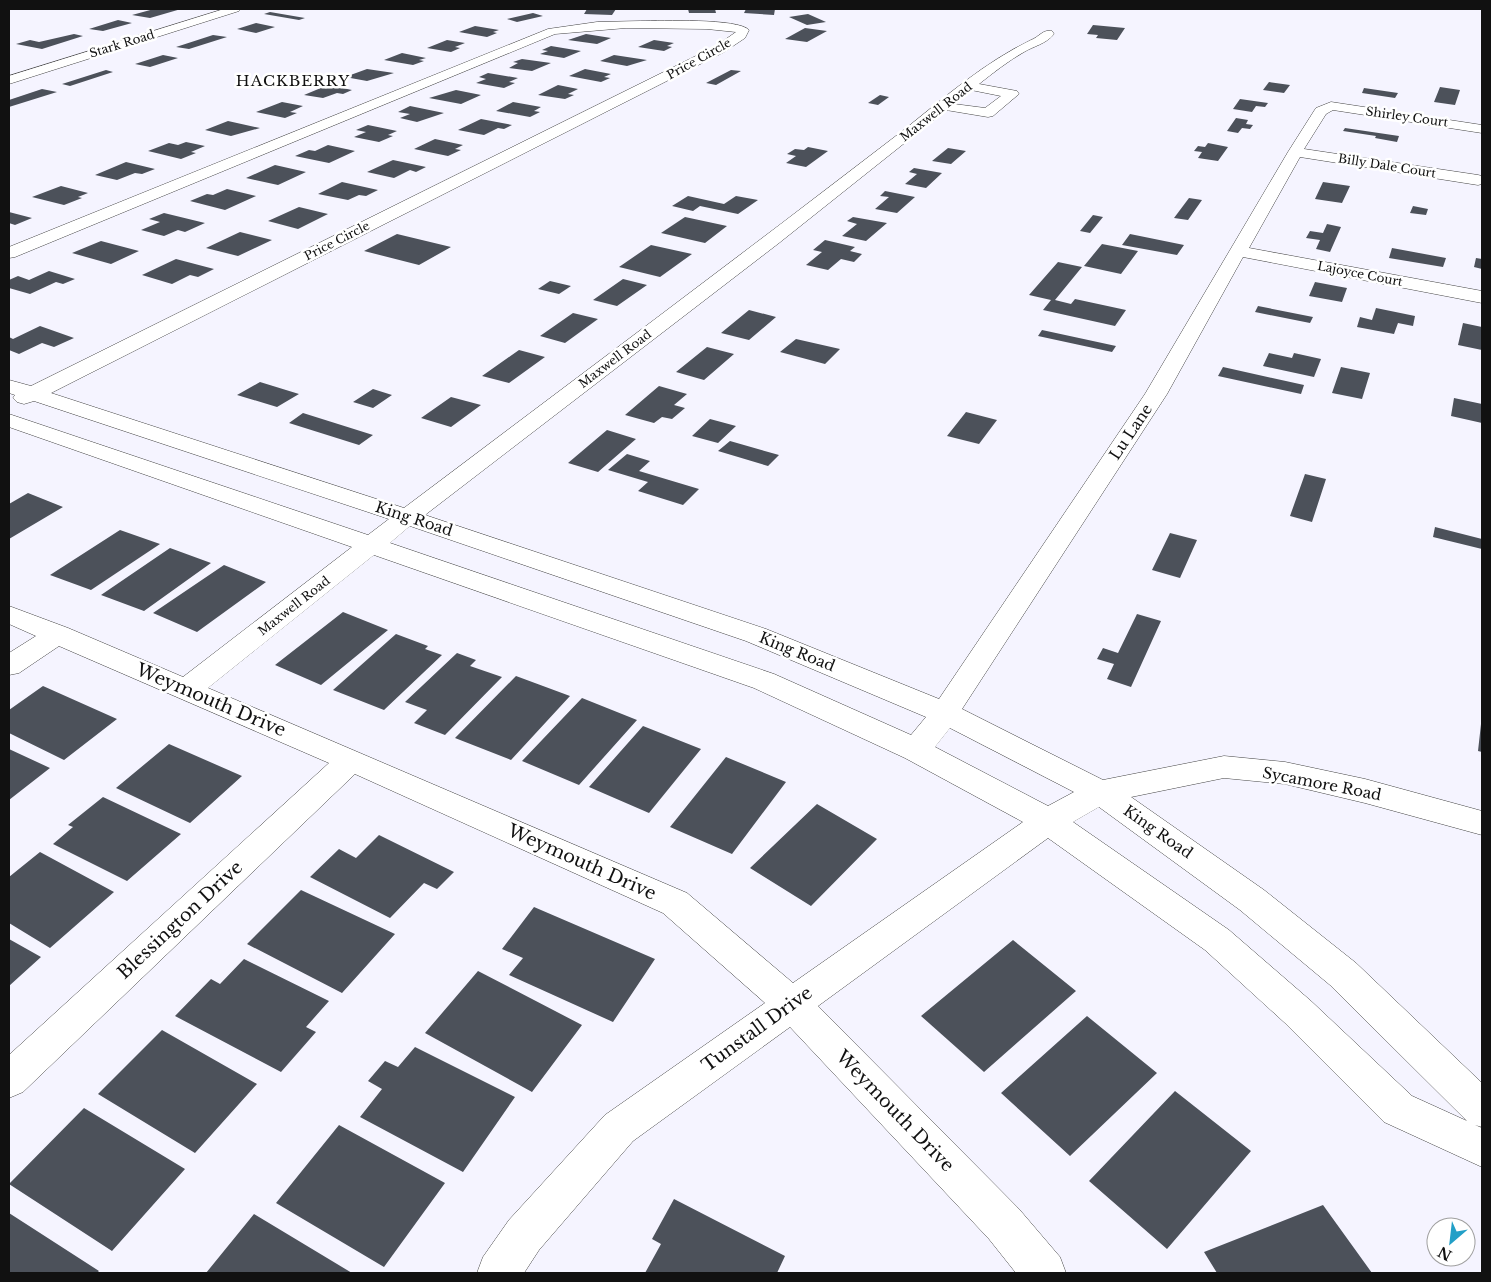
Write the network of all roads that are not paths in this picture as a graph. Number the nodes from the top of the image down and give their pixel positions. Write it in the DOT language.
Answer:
graph roads {
  1 [pos="235,9"];
  2 [pos="1048,34"];
  3 [pos="9,80"];
  4 [pos="969,86"];
  5 [pos="943,106"];
  6 [pos="1331,106"];
  7 [pos="1482,129"];
  8 [pos="1295,152"];
  9 [pos="1478,180"];
  10 [pos="1238,251"];
  11 [pos="9,253"];
  12 [pos="1482,297"];
  13 [pos="16,396"];
  14 [pos="9,420"];
  15 [pos="407,516"];
  16 [pos="373,545"];
  17 [pos="9,614"];
  18 [pos="58,634"];
  19 [pos="9,666"];
  20 [pos="186,690"];
  21 [pos="945,713"];
  22 [pos="916,750"];
  23 [pos="351,760"];
  24 [pos="1100,792"];
  25 [pos="1048,821"];
  26 [pos="1482,823"];
  27 [pos="792,1004"];
  28 [pos="9,1080"];
  29 [pos="1482,1109"];
  30 [pos="1482,1148"];
  31 [pos="499,1273"];
  32 [pos="1044,1273"];
  1 -- 3 [label="street, Stark Road"];
  2 -- 4 [label="street, Maxwell Road"];
  4 -- 5 [label="street, Maxwell Road"];
  4 -- 5 [label="street"];
  5 -- 15 [label="street, Maxwell Road"];
  6 -- 7 [label="street, Shirley Court"];
  6 -- 8 [label="street, Lu Lane"];
  8 -- 9 [label="street, Billy Dale Court"];
  8 -- 10 [label="street, Lu Lane"];
  10 -- 12 [label="street, Lajoyce Court"];
  10 -- 21 [label="street, Lu Lane"];
  11 -- 13 [label="street, Price Circle"];
  13 -- 15 [label="street, King Road"];
  14 -- 16 [label="street"];
  15 -- 16 [label="street, Maxwell Road"];
  15 -- 21 [label="street, King Road"];
  16 -- 20 [label="street, Maxwell Road"];
  16 -- 22 [label="street"];
  17 -- 18 [label="street, Weymouth Drive"];
  18 -- 19 [label="street"];
  18 -- 20 [label="street, Weymouth Drive"];
  20 -- 23 [label="street, Weymouth Drive"];
  21 -- 22 [label="street, Lu Lane"];
  21 -- 24 [label="street, King Road"];
  22 -- 25 [label="street"];
  23 -- 27 [label="street, Weymouth Drive"];
  23 -- 28 [label="street, Blessington Drive"];
  24 -- 25 [label="street, Sycamore Road"];
  24 -- 26 [label="street, Sycamore Road"];
  24 -- 29 [label="street, King Road"];
  25 -- 27 [label="street, Tunstall Drive"];
  25 -- 30 [label="street"];
  27 -- 31 [label="street, Tunstall Drive"];
  27 -- 32 [label="street, Weymouth Drive"];
}
